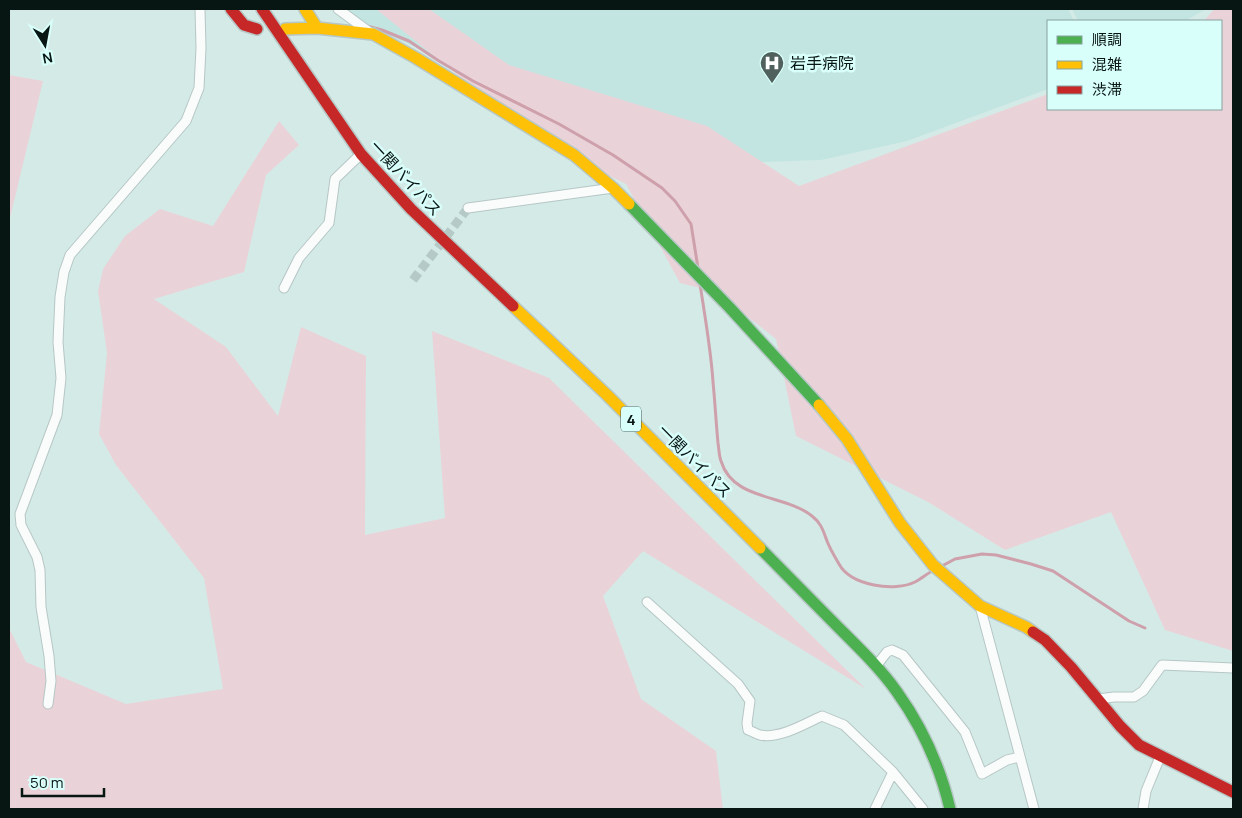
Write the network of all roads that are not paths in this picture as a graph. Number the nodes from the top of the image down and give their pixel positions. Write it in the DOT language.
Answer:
graph roads {
  1 [pos="200,9"];
  2 [pos="231,9"];
  3 [pos="262,9"];
  4 [pos="270,9"];
  5 [pos="305,9"];
  6 [pos="338,9"];
  7 [pos="317,28"];
  8 [pos="257,29"];
  9 [pos="285,29"];
  10 [pos="372,34"];
  11 [pos="286,45"];
  12 [pos="361,154"];
  13 [pos="613,188"];
  14 [pos="468,208"];
  15 [pos="284,288"];
  16 [pos="647,602"];
  17 [pos="980,606"];
  18 [pos="876,666"];
  19 [pos="1233,668"];
  20 [pos="1098,699"];
  21 [pos="48,704"];
  22 [pos="1020,757"];
  23 [pos="1160,757"];
  24 [pos="893,772"];
  25 [pos="1233,792"];
  26 [pos="876,809"];
  27 [pos="923,809"];
  28 [pos="950,809"];
  29 [pos="1034,809"];
  30 [pos="1143,809"];
  1 -- 21 [label="street"];
  2 -- 8 [label="main road"];
  3 -- 11 [label="main road, 一関バイパス / 4"];
  4 -- 11 [label="main road, 一関バイパス / 4"];
  5 -- 7 [label="main road"];
  6 -- 10 [label="street"];
  7 -- 9 [label="main road"];
  7 -- 10 [label="main road"];
  10 -- 13 [label="main road"];
  11 -- 12 [label="main road, 一関バイパス / 4"];
  12 -- 15 [label="street"];
  12 -- 18 [label="main road, 一関バイパス / 4"];
  13 -- 14 [label="street"];
  13 -- 17 [label="main road"];
  16 -- 24 [label="street"];
  17 -- 20 [label="main road"];
  17 -- 22 [label="street"];
  18 -- 22 [label="street"];
  18 -- 28 [label="main road, 一関バイパス / 4"];
  19 -- 20 [label="street"];
  20 -- 23 [label="main road"];
  22 -- 29 [label="street"];
  23 -- 25 [label="main road"];
  23 -- 30 [label="street"];
  24 -- 26 [label="street"];
  24 -- 27 [label="street"];
}
